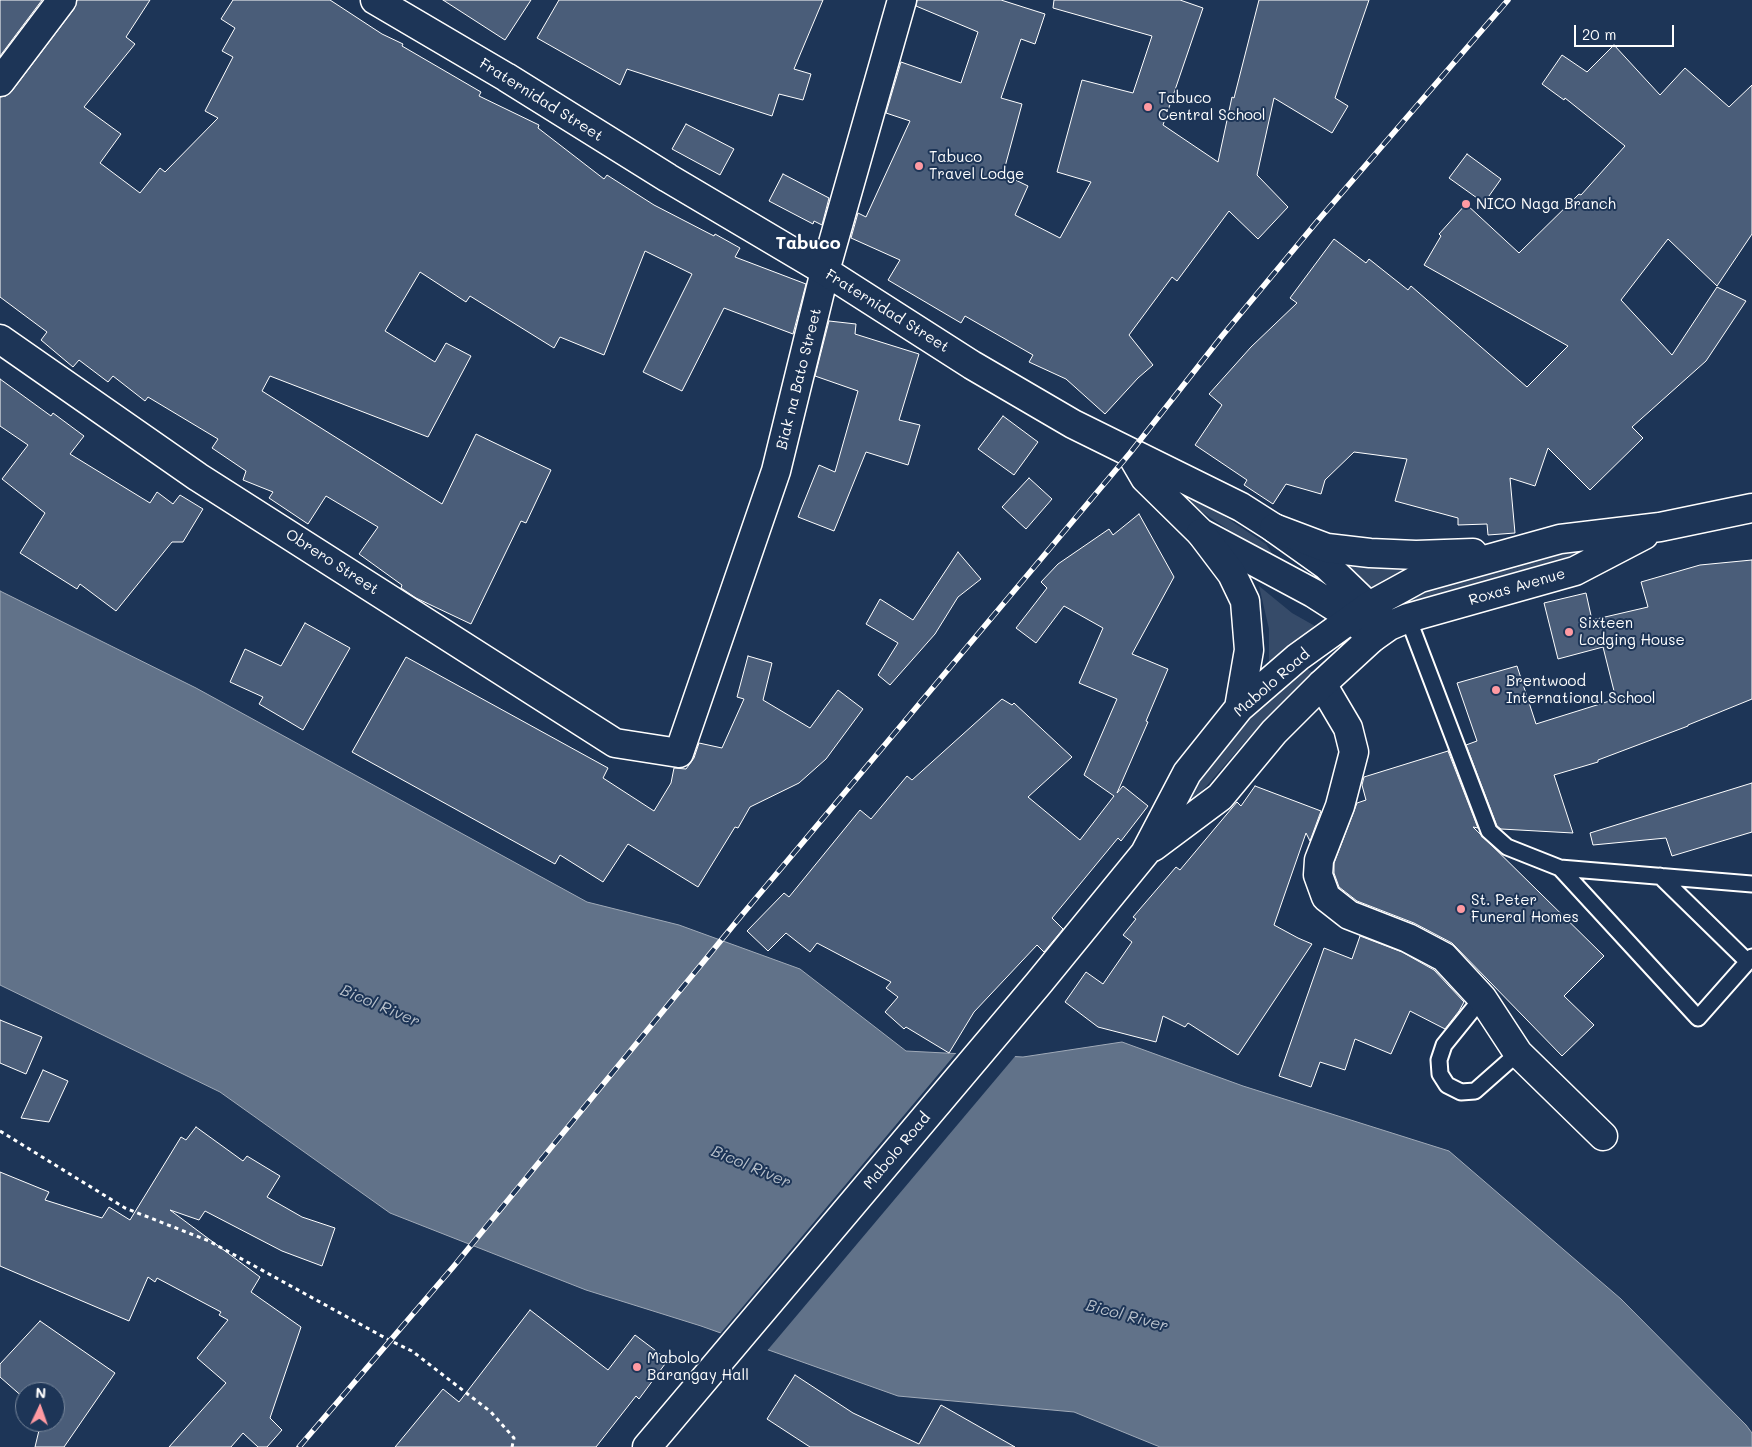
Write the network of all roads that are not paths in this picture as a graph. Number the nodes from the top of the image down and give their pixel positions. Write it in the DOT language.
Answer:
graph roads {
  1 [pos="62,0"];
  2 [pos="375,0"];
  3 [pos="902,0"];
  4 [pos="0,82"];
  5 [pos="825,272"];
  6 [pos="0,339"];
  7 [pos="1130,453"];
  8 [pos="1752,508"];
  9 [pos="1660,527"];
  10 [pos="1274,528"];
  11 [pos="1201,533"];
  12 [pos="1517,552"];
  13 [pos="1360,612"];
  14 [pos="1390,628"];
  15 [pos="1322,684"];
  16 [pos="1239,708"];
  17 [pos="680,753"];
  18 [pos="1146,853"];
  19 [pos="1560,868"];
  20 [pos="1660,876"];
  21 [pos="1752,884"];
  22 [pos="1750,959"];
  23 [pos="1482,998"];
  24 [pos="1518,1053"];
  25 [pos="1603,1136"];
  26 [pos="647,1447"];
  1 -- 4 [label="main road"];
  2 -- 5 [label="main road, Fraternidad Street"];
  3 -- 5 [label="main road, Biak na Bato Street"];
  5 -- 7 [label="main road, Fraternidad Street"];
  5 -- 17 [label="main road, Biak na Bato Street"];
  6 -- 17 [label="main road, Obrero Street"];
  7 -- 10 [label="main road, Fraternidad Street"];
  7 -- 11 [label="main road"];
  8 -- 9 [label="main road, Roxas Avenue"];
  9 -- 12 [label="main road, Roxas Avenue"];
  9 -- 14 [label="main road, Roxas Avenue"];
  10 -- 12 [label="main road"];
  10 -- 13 [label="main road"];
  11 -- 13 [label="main road"];
  11 -- 16 [label="main road"];
  12 -- 13 [label="main road, Roxas Avenue"];
  13 -- 14 [label="main road"];
  13 -- 16 [label="main road, Mabolo Road"];
  14 -- 15 [label="main road, Mabolo Road"];
  14 -- 19 [label="lane"];
  15 -- 18 [label="main road, Mabolo Road"];
  15 -- 23 [label="main road"];
  16 -- 18 [label="main road, Mabolo Road"];
  18 -- 26 [label="main road, Mabolo Road"];
  19 -- 20 [label="lane"];
  19 -- 22 [label="lane"];
  20 -- 21 [label="lane"];
  20 -- 22 [label="lane"];
  23 -- 24 [label="main road"];
  23 -- 24 [label="lane"];
  24 -- 25 [label="main road"];
}
